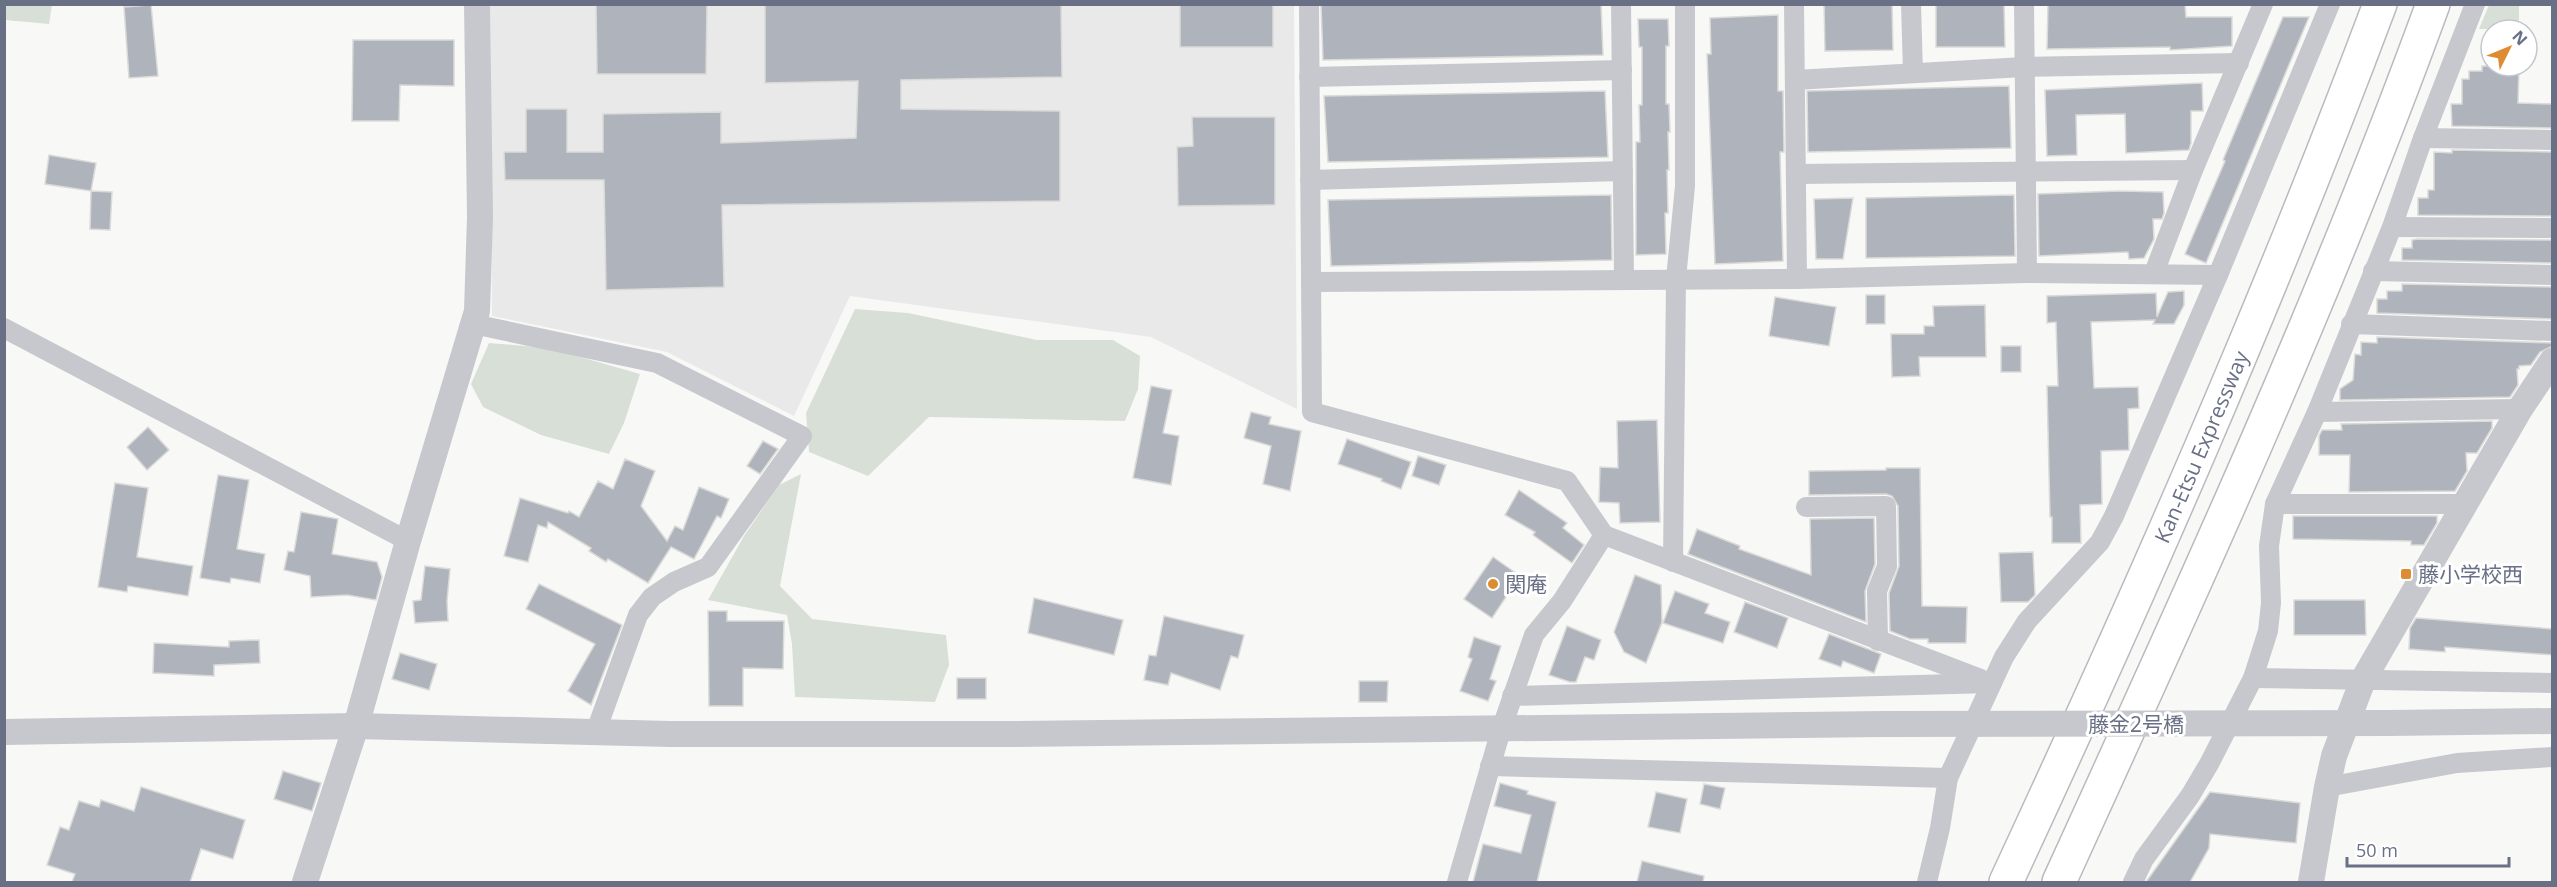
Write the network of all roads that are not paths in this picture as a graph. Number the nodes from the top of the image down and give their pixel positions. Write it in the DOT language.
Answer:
graph roads {
  1 [pos="477,4"];
  2 [pos="1309,4"];
  3 [pos="1621,4"];
  4 [pos="1685,4"];
  5 [pos="1794,4"];
  6 [pos="1911,4"];
  7 [pos="2024,4"];
  8 [pos="2263,4"];
  9 [pos="2330,4"];
  10 [pos="2380,4"];
  11 [pos="2433,4"];
  12 [pos="2475,4"];
  13 [pos="2239,63"];
  14 [pos="2024,67"];
  15 [pos="1622,70"];
  16 [pos="1913,73"];
  17 [pos="1309,76"];
  18 [pos="1795,80"];
  19 [pos="2423,138"];
  20 [pos="2553,140"];
  21 [pos="2193,170"];
  22 [pos="1623,171"];
  23 [pos="2026,171"];
  24 [pos="1796,174"];
  25 [pos="1310,180"];
  26 [pos="2392,227"];
  27 [pos="2553,228"];
  28 [pos="2373,271"];
  29 [pos="2027,273"];
  30 [pos="2154,273"];
  31 [pos="2218,275"];
  32 [pos="2553,275"];
  33 [pos="1624,278"];
  34 [pos="1676,279"];
  35 [pos="1797,279"];
  36 [pos="1311,282"];
  37 [pos="473,324"];
  38 [pos="2351,324"];
  39 [pos="4,327"];
  40 [pos="2553,331"];
  41 [pos="2553,361"];
  42 [pos="2520,409"];
  43 [pos="2317,412"];
  44 [pos="2276,504"];
  45 [pos="2467,504"];
  46 [pos="1806,507"];
  47 [pos="1604,535"];
  48 [pos="408,541"];
  49 [pos="1673,562"];
  50 [pos="1878,641"];
  51 [pos="2253,678"];
  52 [pos="2363,680"];
  53 [pos="1992,683"];
  54 [pos="2553,683"];
  55 [pos="1512,696"];
  56 [pos="2553,721"];
  57 [pos="356,726"];
  58 [pos="1501,730"];
  59 [pos="596,731"];
  60 [pos="4,732"];
  61 [pos="2553,757"];
  62 [pos="1490,766"];
  63 [pos="1948,778"];
  64 [pos="2327,787"];
  65 [pos="304,882"];
  66 [pos="1457,882"];
  67 [pos="1927,882"];
  68 [pos="2006,882"];
  69 [pos="2060,882"];
  70 [pos="2133,882"];
  71 [pos="2311,882"];
  1 -- 37 [label="street"];
  2 -- 17 [label="street"];
  3 -- 15 [label="street"];
  4 -- 34 [label="street"];
  5 -- 18 [label="street"];
  6 -- 16 [label="street"];
  7 -- 14 [label="street"];
  8 -- 13 [label="street"];
  9 -- 31 [label="street"];
  10 -- 68 [label="highway, Kan-Etsu Expressway"];
  11 -- 69 [label="highway"];
  12 -- 19 [label="street"];
  13 -- 14 [label="street"];
  13 -- 21 [label="street"];
  14 -- 16 [label="street"];
  14 -- 23 [label="street"];
  15 -- 17 [label="street"];
  15 -- 22 [label="street"];
  16 -- 18 [label="street"];
  17 -- 25 [label="street"];
  18 -- 24 [label="street"];
  19 -- 20 [label="street"];
  19 -- 26 [label="street"];
  21 -- 23 [label="street"];
  21 -- 30 [label="street"];
  22 -- 25 [label="street"];
  22 -- 33 [label="street"];
  23 -- 24 [label="street"];
  23 -- 29 [label="street"];
  24 -- 35 [label="street"];
  25 -- 36 [label="street"];
  26 -- 27 [label="street"];
  26 -- 28 [label="street"];
  28 -- 32 [label="street"];
  28 -- 38 [label="street"];
  29 -- 30 [label="street"];
  29 -- 35 [label="street"];
  30 -- 31 [label="street"];
  31 -- 53 [label="street"];
  33 -- 34 [label="street"];
  33 -- 36 [label="street"];
  34 -- 35 [label="street"];
  34 -- 49 [label="street"];
  36 -- 47 [label="street"];
  37 -- 48 [label="street"];
  37 -- 59 [label="street"];
  38 -- 40 [label="street"];
  38 -- 43 [label="street"];
  39 -- 48 [label="street"];
  41 -- 42 [label="street"];
  42 -- 43 [label="street"];
  42 -- 45 [label="street"];
  43 -- 44 [label="street"];
  44 -- 45 [label="street"];
  44 -- 51 [label="street"];
  45 -- 52 [label="street"];
  46 -- 50 [label="street"];
  47 -- 49 [label="street"];
  47 -- 55 [label="street"];
  48 -- 57 [label="street"];
  49 -- 50 [label="street"];
  50 -- 53 [label="street"];
  51 -- 52 [label="street"];
  51 -- 70 [label="street"];
  52 -- 54 [label="street"];
  52 -- 64 [label="street"];
  53 -- 55 [label="street"];
  53 -- 63 [label="street"];
  55 -- 58 [label="street"];
  56 -- 58 [label="street, 藤金2号橋, bridge"];
  57 -- 59 [label="street, 藤金2号橋"];
  57 -- 60 [label="street, 藤金2号橋"];
  57 -- 65 [label="street"];
  58 -- 59 [label="street, 藤金2号橋"];
  58 -- 62 [label="street"];
  61 -- 64 [label="street"];
  62 -- 63 [label="street"];
  62 -- 66 [label="street"];
  63 -- 67 [label="street"];
  64 -- 71 [label="street"];
}
